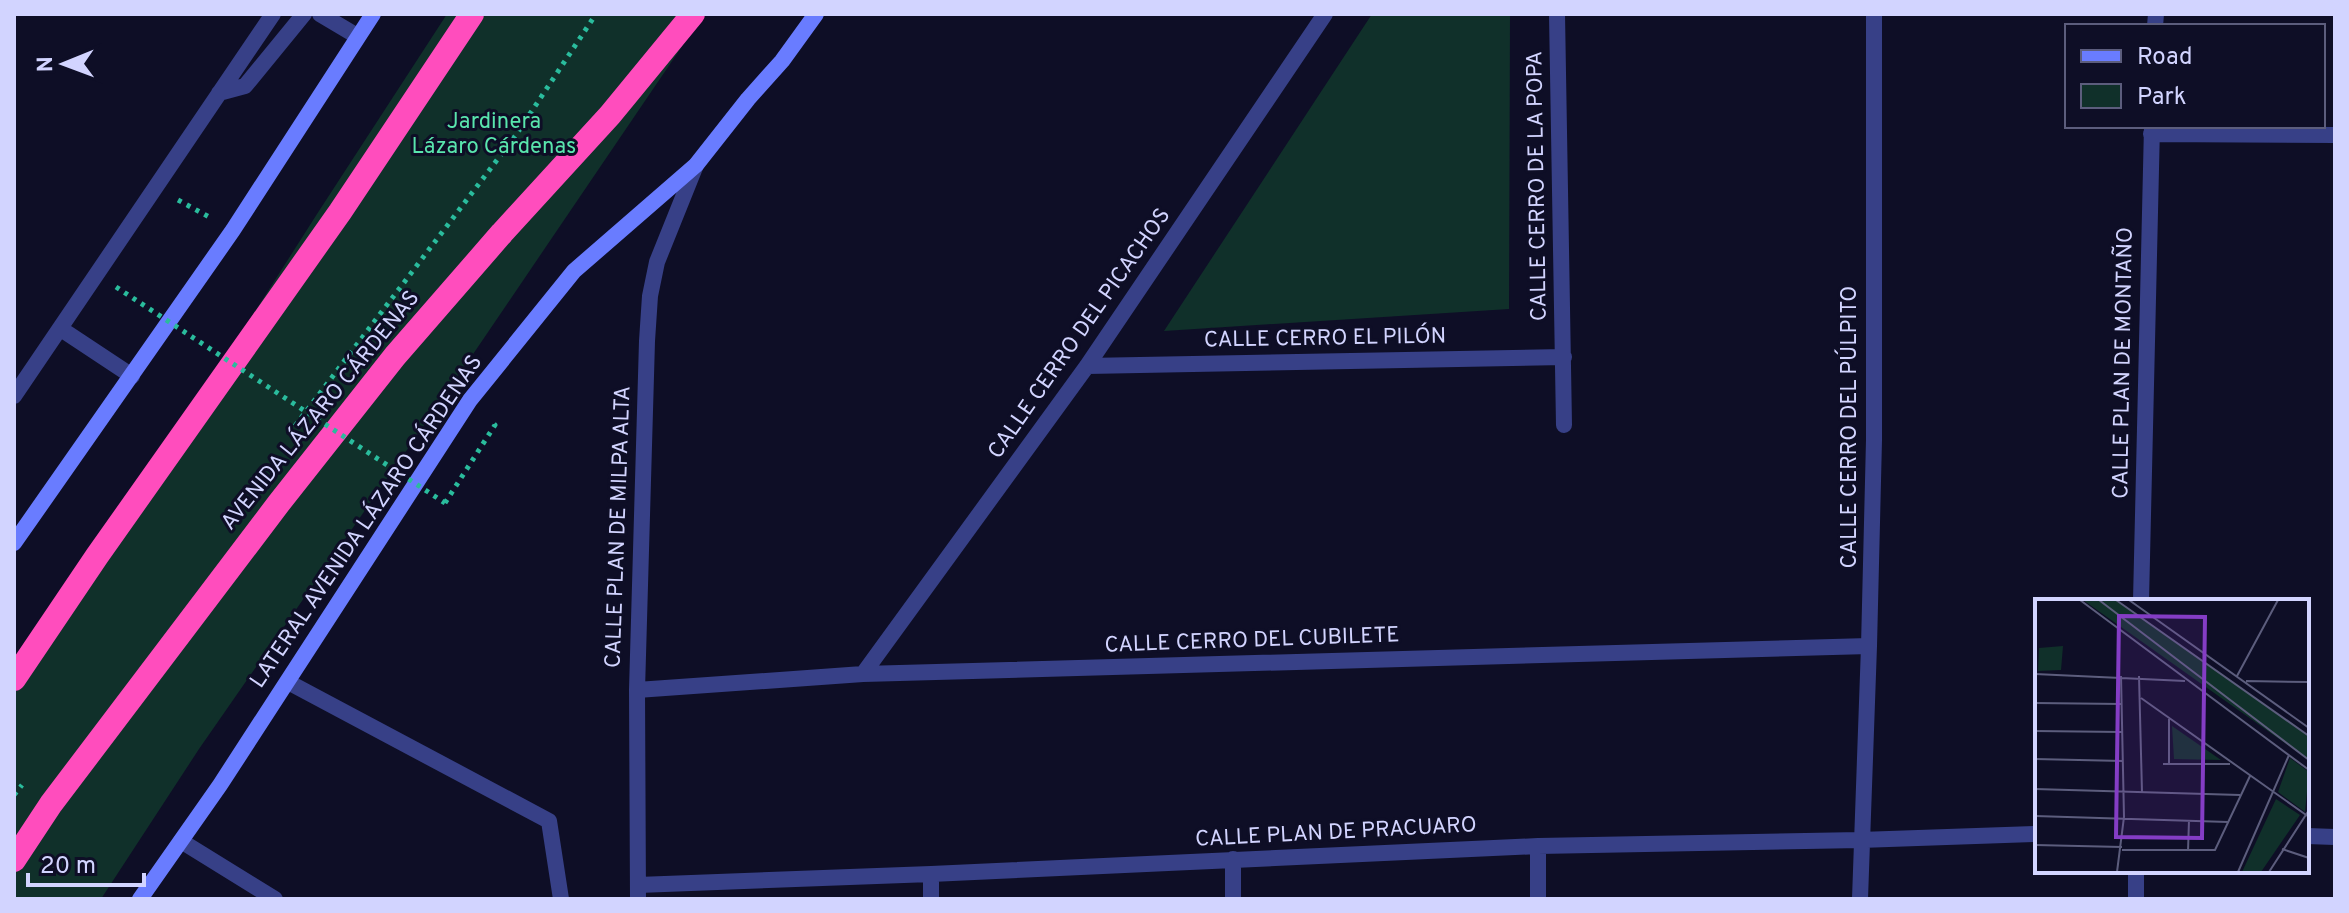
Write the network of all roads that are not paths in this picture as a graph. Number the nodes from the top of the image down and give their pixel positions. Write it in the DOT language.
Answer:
graph roads {
  1 [pos="273,14"];
  2 [pos="304,14"];
  3 [pos="320,14"];
  4 [pos="373,14"];
  5 [pos="472,14"];
  6 [pos="693,14"];
  7 [pos="816,14"];
  8 [pos="1325,14"];
  9 [pos="1557,14"];
  10 [pos="1874,14"];
  11 [pos="357,36"];
  12 [pos="219,93"];
  13 [pos="2152,130"];
  14 [pos="2335,135"];
  15 [pos="696,165"];
  16 [pos="61,329"];
  17 [pos="1564,357"];
  18 [pos="1087,366"];
  19 [pos="132,376"];
  20 [pos="14,396"];
  21 [pos="1564,425"];
  22 [pos="16,535"];
  23 [pos="2141,599"];
  24 [pos="1869,646"];
  25 [pos="863,674"];
  26 [pos="14,679"];
  27 [pos="288,682"];
  28 [pos="637,690"];
  29 [pos="2035,834"];
  30 [pos="2309,836"];
  31 [pos="2335,837"];
  32 [pos="1860,840"];
  33 [pos="181,841"];
  34 [pos="1538,846"];
  35 [pos="1233,859"];
  36 [pos="14,860"];
  37 [pos="2136,873"];
  38 [pos="931,874"];
  39 [pos="638,892"];
  40 [pos="140,899"];
  41 [pos="275,899"];
  42 [pos="561,899"];
  43 [pos="931,899"];
  44 [pos="1233,899"];
  45 [pos="1538,899"];
  46 [pos="1860,899"];
  47 [pos="2136,899"];
  1 -- 12 [label="street"];
  2 -- 12 [label="street"];
  3 -- 11 [label="street"];
  4 -- 11 [label="main road"];
  5 -- 26 [label="highway"];
  6 -- 36 [label="highway, AVENIDA LÁZARO CÁRDENAS"];
  7 -- 15 [label="main road, LATERAL AVENIDA LÁZARO CÁRDENAS"];
  8 -- 18 [label="street, CALLE CERRO DEL PICACHOS"];
  9 -- 17 [label="street, CALLE CERRO DE LA POPA"];
  10 -- 24 [label="street, CALLE CERRO DEL PÚLPITO"];
  11 -- 19 [label="main road"];
  12 -- 16 [label="street"];
  13 -- 14 [label="street"];
  13 -- 23 [label="street, CALLE PLAN DE MONTAÑO"];
  15 -- 27 [label="main road, LATERAL AVENIDA LÁZARO CÁRDENAS"];
  15 -- 28 [label="street, CALLE PLAN DE MILPA ALTA"];
  16 -- 19 [label="street"];
  16 -- 20 [label="street"];
  17 -- 18 [label="street, CALLE CERRO EL PILÓN"];
  17 -- 21 [label="street, CALLE CERRO DE LA POPA"];
  18 -- 25 [label="street, CALLE CERRO DEL PICACHOS"];
  19 -- 22 [label="main road"];
  24 -- 25 [label="street, CALLE CERRO DEL CUBILETE"];
  24 -- 32 [label="street, CALLE CERRO DEL PÚLPITO"];
  25 -- 28 [label="street, CALLE CERRO DEL CUBILETE"];
  27 -- 33 [label="main road, LATERAL AVENIDA LÁZARO CÁRDENAS"];
  27 -- 42 [label="street"];
  28 -- 39 [label="street, CALLE PLAN DE MILPA ALTA"];
  29 -- 32 [label="street, CALLE PLAN DE PRACUARO"];
  30 -- 31 [label="street"];
  32 -- 34 [label="street, CALLE PLAN DE PRACUARO"];
  32 -- 46 [label="street, CALLE CERRO DEL PÚLPITO"];
  33 -- 40 [label="main road, LATERAL AVENIDA LÁZARO CÁRDENAS"];
  33 -- 41 [label="street"];
  34 -- 35 [label="street, CALLE PLAN DE PRACUARO"];
  34 -- 45 [label="street"];
  35 -- 38 [label="street, CALLE PLAN DE PRACUARO"];
  35 -- 44 [label="street"];
  37 -- 47 [label="street"];
  38 -- 39 [label="street, CALLE PLAN DE PRACUARO"];
  38 -- 43 [label="street"];
}
